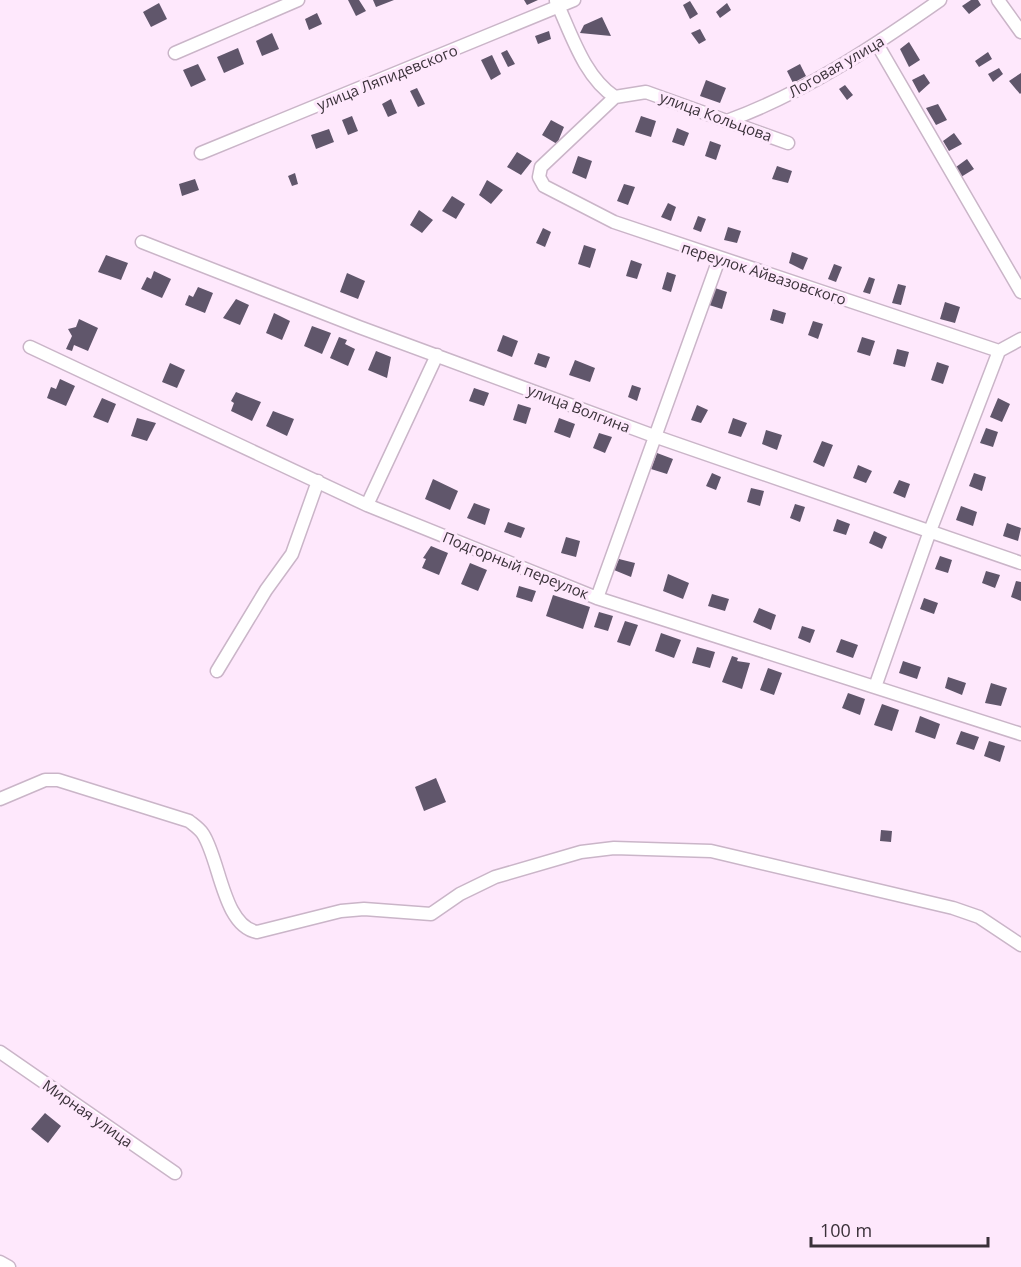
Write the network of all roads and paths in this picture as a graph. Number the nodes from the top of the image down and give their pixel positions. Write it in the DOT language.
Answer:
graph roads {
  1 [pos="298,0"];
  2 [pos="574,0"];
  3 [pos="940,0"];
  4 [pos="998,0"];
  5 [pos="557,3"];
  6 [pos="1021,32"];
  7 [pos="877,44"];
  8 [pos="175,53"];
  9 [pos="615,97"];
  10 [pos="727,121"];
  11 [pos="788,143"];
  12 [pos="201,153"];
  13 [pos="142,242"];
  14 [pos="719,259"];
  15 [pos="1021,292"];
  16 [pos="1021,339"];
  17 [pos="30,347"];
  18 [pos="999,351"];
  19 [pos="437,355"];
  20 [pos="654,436"];
  21 [pos="318,481"];
  22 [pos="367,505"];
  23 [pos="930,531"];
  24 [pos="1021,562"];
  25 [pos="597,598"];
  26 [pos="217,671"];
  27 [pos="875,687"];
  28 [pos="1021,734"];
  29 [pos="0,800"];
  30 [pos="1021,945"];
  31 [pos="0,1052"];
  32 [pos="175,1173"];
  33 [pos="0,1262"];
  34 [pos="9,1267"];
  1 -- 8 [label="street"];
  2 -- 5 [label="street, улица Ляпидевского"];
  3 -- 7 [label="street, Логовая улица"];
  4 -- 6 [label="street"];
  5 -- 9 [label="street"];
  5 -- 12 [label="street, улица Ляпидевского"];
  7 -- 10 [label="street, Логовая улица"];
  7 -- 15 [label="street"];
  9 -- 10 [label="street, улица Кольцова"];
  9 -- 14 [label="street, переулок Айвазовского"];
  10 -- 11 [label="street, улица Кольцова"];
  13 -- 19 [label="street, улица Волгина"];
  14 -- 18 [label="street, переулок Айвазовского"];
  14 -- 20 [label="street"];
  16 -- 18 [label="street"];
  17 -- 21 [label="street, Подгорный переулок"];
  18 -- 23 [label="street"];
  19 -- 20 [label="street, улица Волгина"];
  19 -- 22 [label="street"];
  20 -- 23 [label="street, улица Волгина"];
  20 -- 25 [label="street"];
  21 -- 22 [label="street, Подгорный переулок"];
  21 -- 26 [label="street"];
  22 -- 25 [label="street, Подгорный переулок"];
  23 -- 24 [label="street, улица Волгина"];
  23 -- 27 [label="street"];
  25 -- 27 [label="street, Подгорный переулок"];
  27 -- 28 [label="street, Подгорный переулок"];
  29 -- 30 [label="street"];
  31 -- 32 [label="street, Мирная улица"];
  33 -- 34 [label="street"];
}
